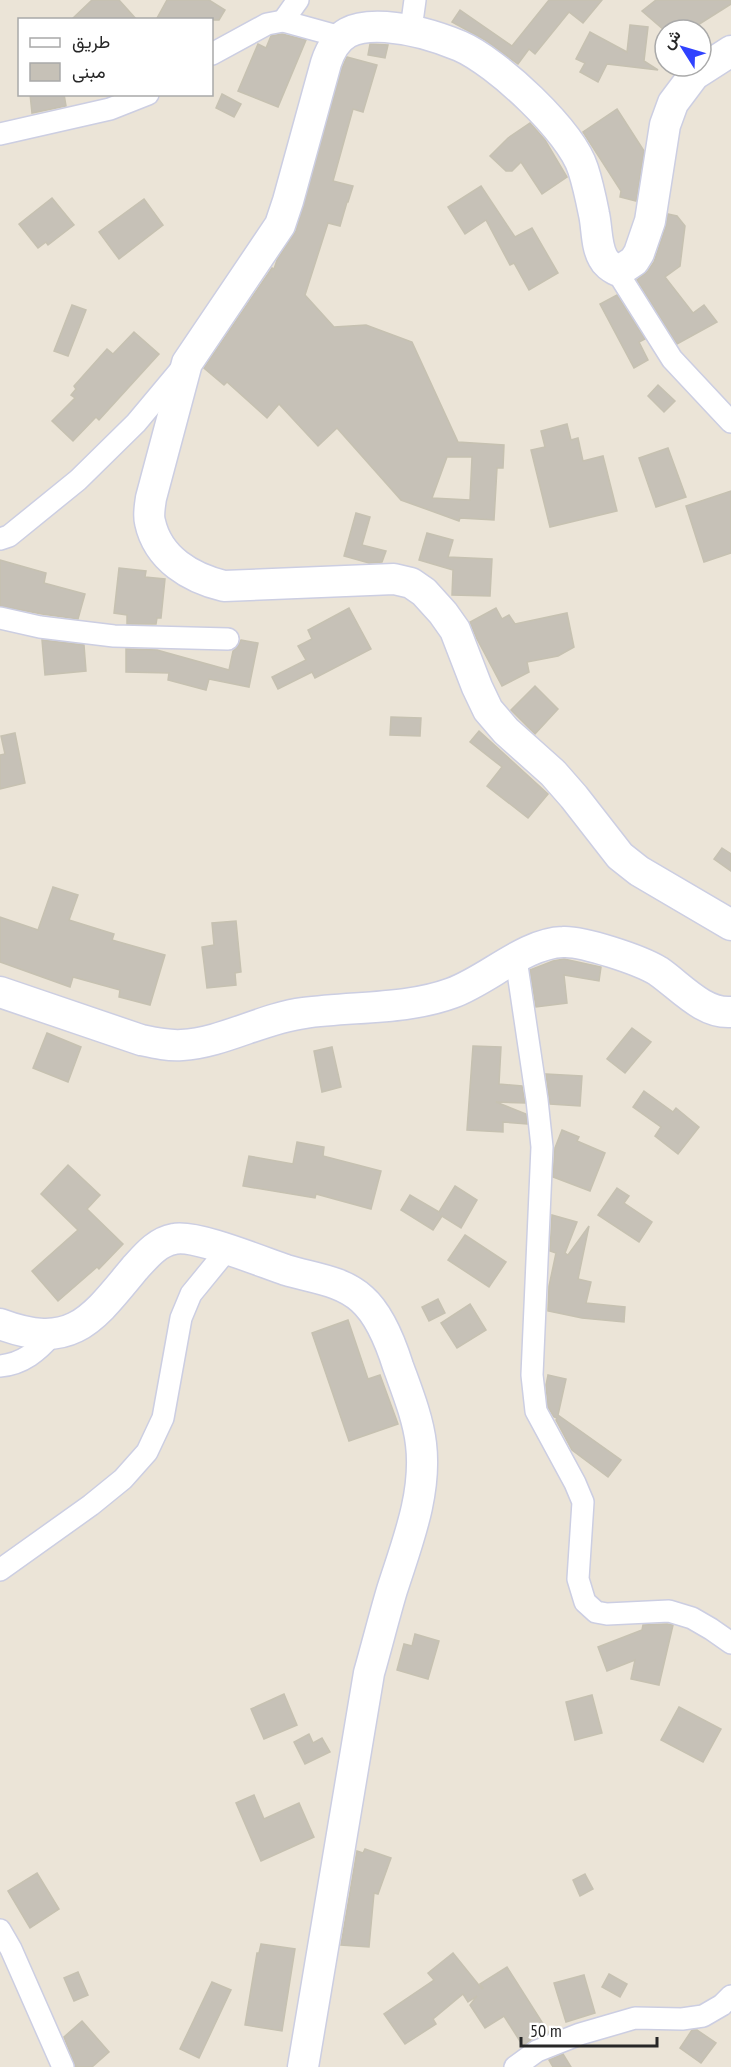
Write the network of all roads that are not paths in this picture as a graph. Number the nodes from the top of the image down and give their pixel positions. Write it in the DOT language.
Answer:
graph roads {
  1 [pos="298,0"];
  2 [pos="413,14"];
  3 [pos="283,21"];
  4 [pos="341,37"];
  5 [pos="731,51"];
  6 [pos="213,53"];
  7 [pos="143,96"];
  8 [pos="0,134"];
  9 [pos="616,270"];
  10 [pos="187,363"];
  11 [pos="731,422"];
  12 [pos="0,539"];
  13 [pos="0,618"];
  14 [pos="228,639"];
  15 [pos="731,925"];
  16 [pos="516,958"];
  17 [pos="0,992"];
  18 [pos="731,1012"];
  19 [pos="227,1250"];
  20 [pos="0,1324"];
  21 [pos="52,1334"];
  22 [pos="0,1366"];
  23 [pos="0,1570"];
  24 [pos="731,1643"];
  25 [pos="0,1930"];
  26 [pos="731,1996"];
  27 [pos="63,2067"];
  28 [pos="303,2067"];
  29 [pos="516,2067"];
  1 -- 3 [label="street"];
  2 -- 4 [label="main road"];
  2 -- 9 [label="main road"];
  3 -- 4 [label="street"];
  3 -- 6 [label="street"];
  4 -- 10 [label="main road"];
  5 -- 9 [label="main road"];
  7 -- 8 [label="street"];
  9 -- 11 [label="street"];
  10 -- 12 [label="street"];
  10 -- 15 [label="main road"];
  13 -- 14 [label="street"];
  16 -- 17 [label="main road"];
  16 -- 18 [label="main road"];
  16 -- 24 [label="street"];
  19 -- 21 [label="main road"];
  19 -- 23 [label="street"];
  19 -- 28 [label="main road"];
  20 -- 21 [label="main road"];
  21 -- 22 [label="street"];
  25 -- 27 [label="street"];
  26 -- 29 [label="street"];
}
